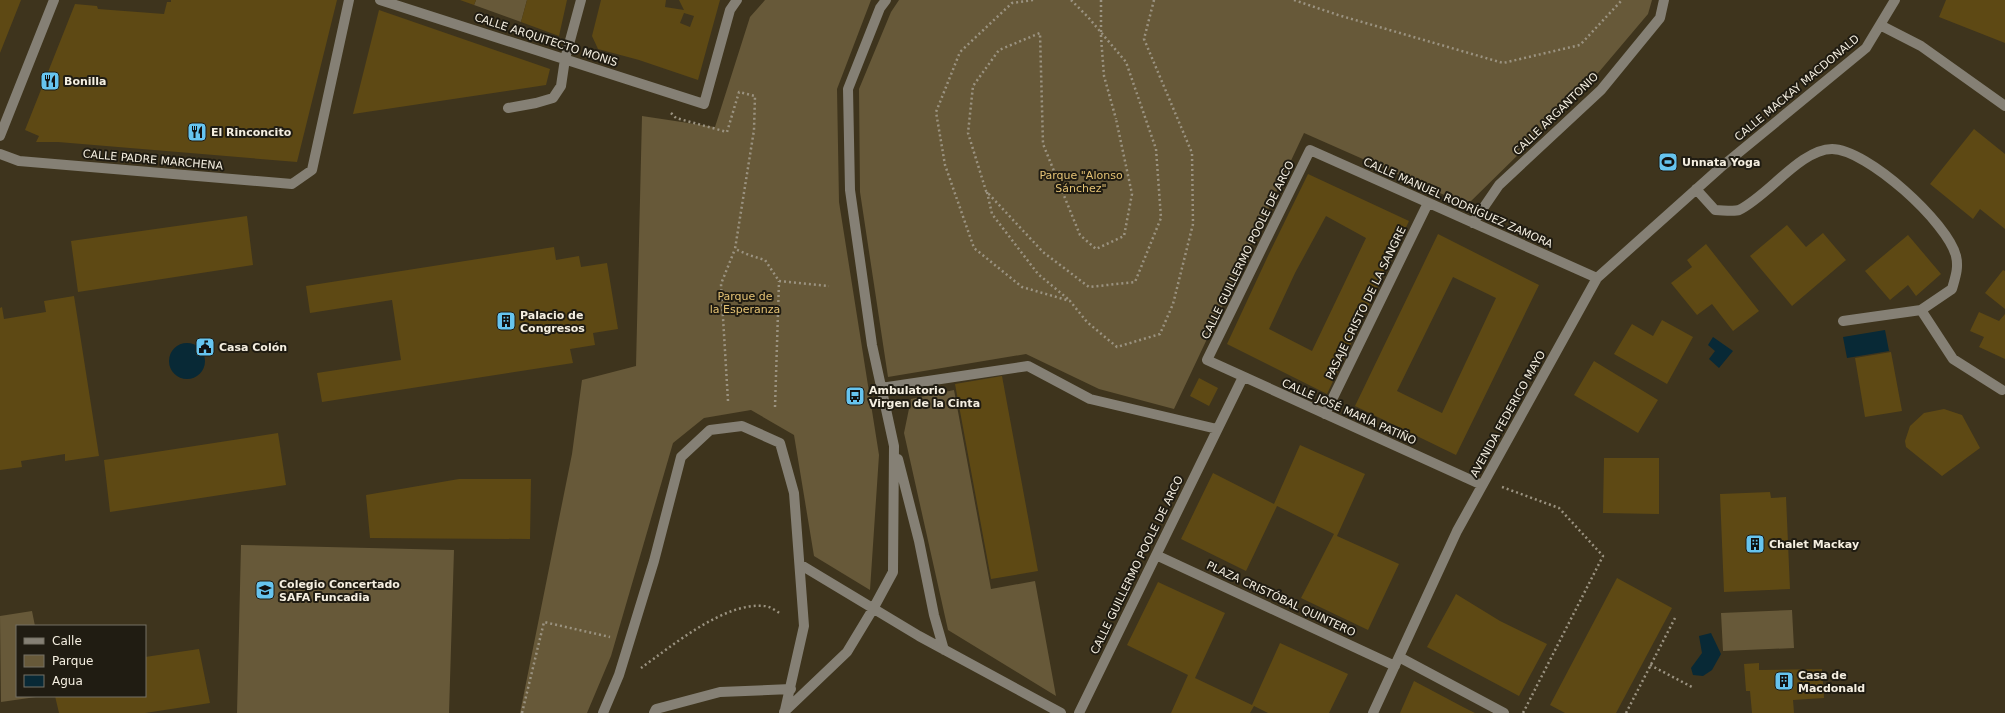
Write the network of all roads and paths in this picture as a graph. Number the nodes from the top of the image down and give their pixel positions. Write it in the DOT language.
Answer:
graph roads {
  1 [pos="54,0"];
  2 [pos="349,0"];
  3 [pos="380,0"];
  4 [pos="580,0"];
  5 [pos="737,0"];
  6 [pos="886,0"];
  7 [pos="1033,0"];
  8 [pos="1071,0"];
  9 [pos="1102,0"];
  10 [pos="1154,0"];
  11 [pos="1294,0"];
  12 [pos="1622,0"];
  13 [pos="1664,0"];
  14 [pos="1895,0"];
  15 [pos="1880,25"];
  16 [pos="565,59"];
  17 [pos="2005,106"];
  18 [pos="508,108"];
  19 [pos="668,110"];
  20 [pos="0,136"];
  21 [pos="1310,150"];
  22 [pos="0,154"];
  23 [pos="1720,168"];
  24 [pos="1696,189"];
  25 [pos="986,191"];
  26 [pos="1428,203"];
  27 [pos="1474,223"];
  28 [pos="735,249"];
  29 [pos="1597,278"];
  30 [pos="779,281"];
  31 [pos="829,286"];
  32 [pos="1070,301"];
  33 [pos="1921,310"];
  34 [pos="1843,321"];
  35 [pos="1206,360"];
  36 [pos="1243,377"];
  37 [pos="881,388"];
  38 [pos="2002,390"];
  39 [pos="728,401"];
  40 [pos="775,407"];
  41 [pos="1325,414"];
  42 [pos="1217,428"];
  43 [pos="894,446"];
  44 [pos="1482,485"];
  45 [pos="1502,487"];
  46 [pos="1156,555"];
  47 [pos="801,565"];
  48 [pos="873,610"];
  49 [pos="781,614"];
  50 [pos="1675,618"];
  51 [pos="610,637"];
  52 [pos="944,650"];
  53 [pos="1397,661"];
  54 [pos="1650,665"];
  55 [pos="637,671"];
  56 [pos="791,688"];
  57 [pos="1692,688"];
  58 [pos="522,713"];
  59 [pos="602,713"];
  60 [pos="654,713"];
  61 [pos="784,713"];
  62 [pos="1061,713"];
  63 [pos="1079,713"];
  64 [pos="1373,713"];
  65 [pos="1504,713"];
  66 [pos="1522,713"];
  67 [pos="1626,713"];
  1 -- 20 [label="street"];
  2 -- 22 [label="street, CALLE PADRE MARCHENA"];
  3 -- 16 [label="street, CALLE ARQUITECTO MONIS"];
  4 -- 16 [label="street"];
  5 -- 16 [label="street, CALLE ARQUITECTO MONIS"];
  6 -- 37 [label="street"];
  7 -- 32 [label="path"];
  8 -- 25 [label="path"];
  9 -- 25 [label="path, bridge"];
  10 -- 32 [label="path"];
  11 -- 12 [label="path"];
  13 -- 27 [label="street, CALLE ARGANTONIO"];
  14 -- 15 [label="street, CALLE MACKAY MACDONALD"];
  15 -- 17 [label="street"];
  15 -- 23 [label="street, CALLE MACKAY MACDONALD"];
  16 -- 18 [label="street"];
  19 -- 28 [label="path"];
  21 -- 26 [label="street, CALLE MANUEL RODRÍGUEZ ZAMORA"];
  21 -- 35 [label="street, CALLE GUILLERMO POOLE DE ARCO"];
  23 -- 24 [label="street, AVENIDA FEDERICO MAYO"];
  24 -- 29 [label="street, AVENIDA FEDERICO MAYO"];
  24 -- 33 [label="street"];
  25 -- 32 [label="path"];
  26 -- 27 [label="street, CALLE MANUEL RODRÍGUEZ ZAMORA"];
  26 -- 41 [label="street, PASAJE CRISTO DE LA SANGRE"];
  27 -- 29 [label="street, CALLE MANUEL RODRÍGUEZ ZAMORA"];
  28 -- 30 [label="path"];
  28 -- 39 [label="path"];
  29 -- 44 [label="street, AVENIDA FEDERICO MAYO"];
  30 -- 31 [label="path"];
  30 -- 40 [label="path"];
  33 -- 34 [label="street"];
  33 -- 38 [label="street"];
  35 -- 36 [label="street, CALLE JOSÉ MARÍA PATIÑO"];
  36 -- 41 [label="street, CALLE JOSÉ MARÍA PATIÑO"];
  36 -- 42 [label="street, CALLE GUILLERMO POOLE DE ARCO"];
  37 -- 42 [label="street"];
  37 -- 43 [label="street"];
  41 -- 44 [label="street, CALLE JOSÉ MARÍA PATIÑO"];
  42 -- 46 [label="street, CALLE GUILLERMO POOLE DE ARCO"];
  43 -- 48 [label="street"];
  43 -- 52 [label="street"];
  44 -- 53 [label="street, AVENIDA FEDERICO MAYO"];
  45 -- 66 [label="path"];
  46 -- 53 [label="street, PLAZA CRISTÓBAL QUINTERO"];
  46 -- 63 [label="street, CALLE GUILLERMO POOLE DE ARCO"];
  47 -- 48 [label="street"];
  47 -- 56 [label="street"];
  47 -- 59 [label="street"];
  48 -- 52 [label="street"];
  48 -- 61 [label="street"];
  49 -- 55 [label="path"];
  50 -- 54 [label="path"];
  51 -- 58 [label="path"];
  52 -- 62 [label="street"];
  53 -- 64 [label="street, AVENIDA FEDERICO MAYO"];
  53 -- 65 [label="street, PLAZA CRISTÓBAL QUINTERO"];
  54 -- 57 [label="path"];
  54 -- 67 [label="path"];
  56 -- 60 [label="street"];
  56 -- 61 [label="street"];
}
